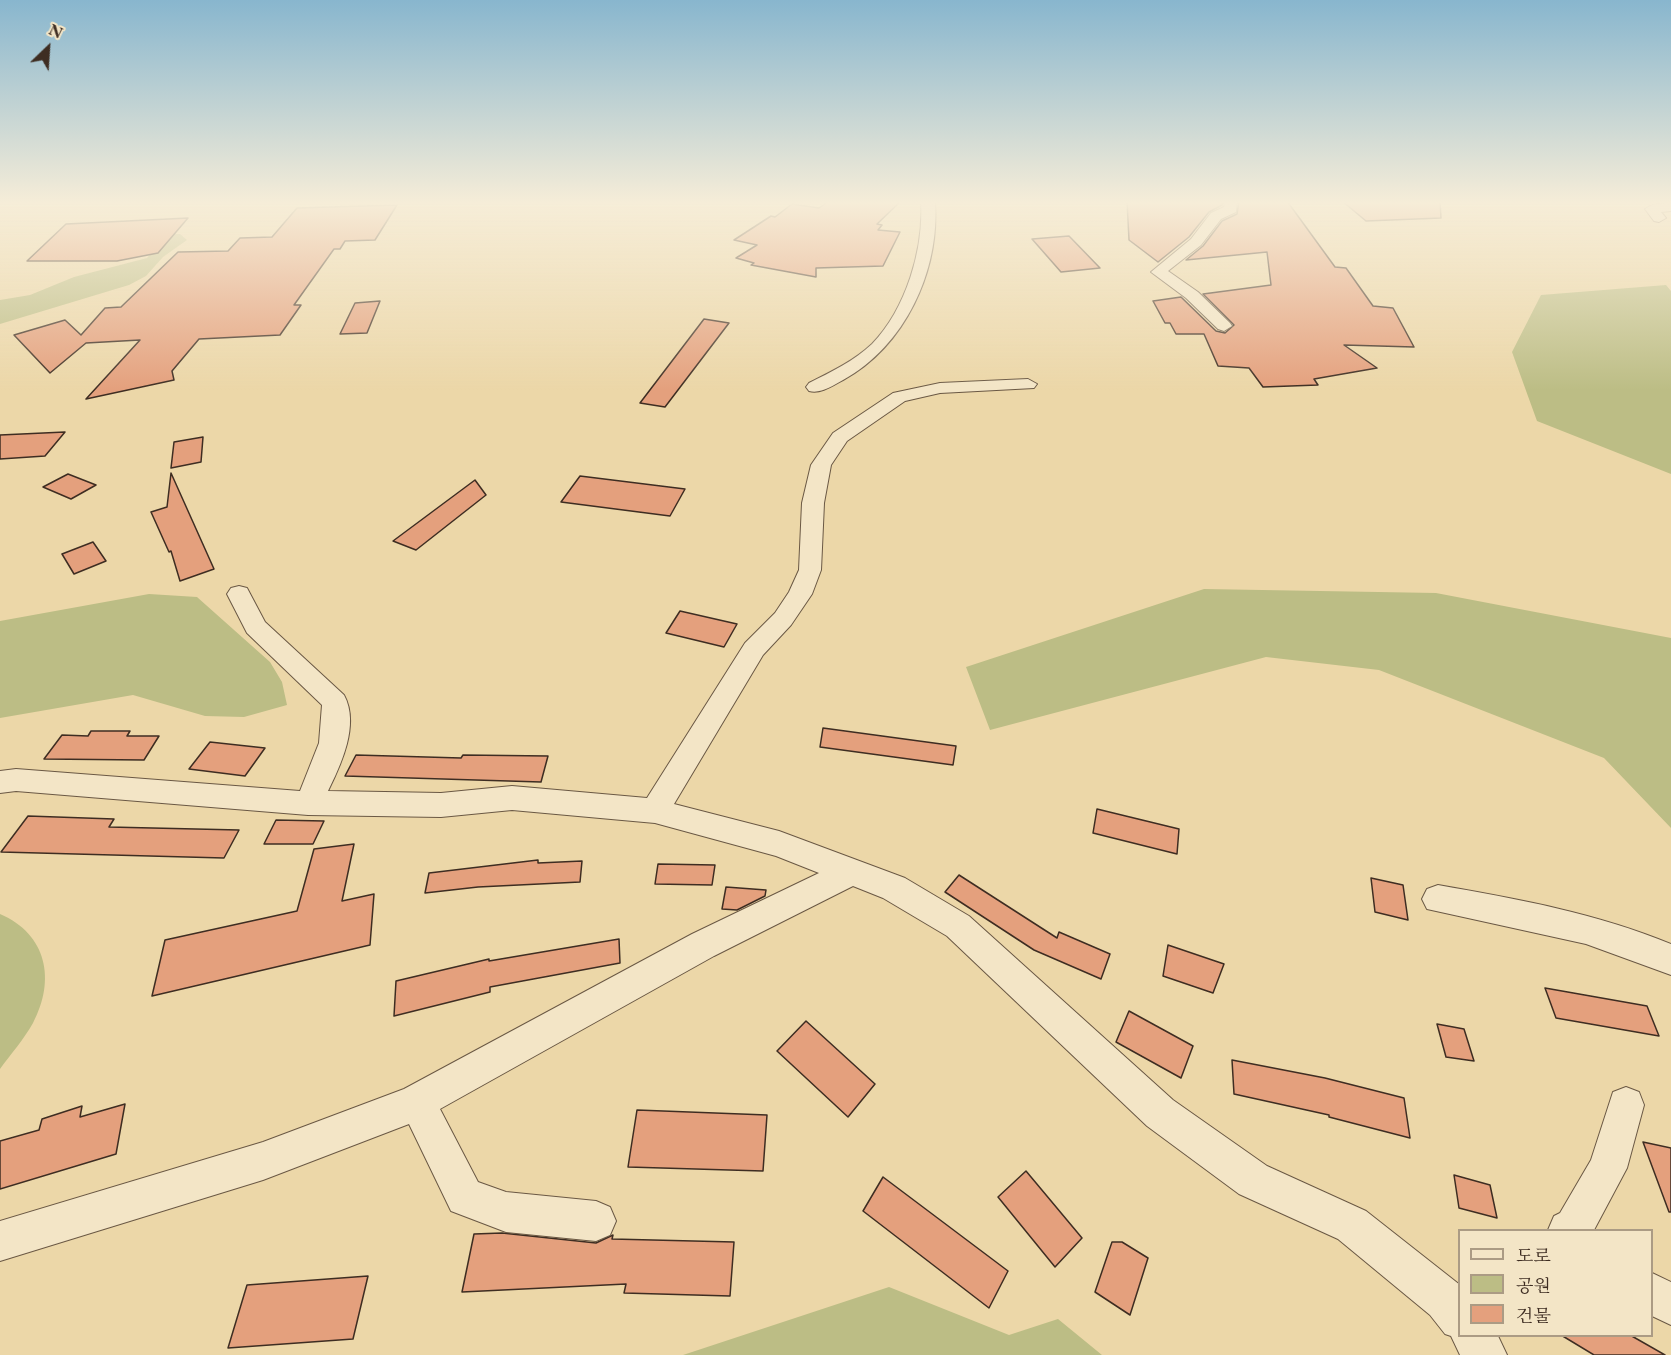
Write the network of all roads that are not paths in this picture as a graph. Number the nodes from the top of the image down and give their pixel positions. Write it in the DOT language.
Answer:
graph roads {
  1 [pos="919,264"];
  2 [pos="1169,264"];
  3 [pos="1224,326"];
  4 [pos="1028,384"];
  5 [pos="815,387"];
  6 [pos="239,594"];
  7 [pos="0,782"];
  8 [pos="308,803"];
  9 [pos="655,811"];
  10 [pos="851,872"];
  11 [pos="1438,899"];
  12 [pos="1671,960"];
  13 [pos="417,1102"];
  14 [pos="1626,1105"];
  15 [pos="596,1221"];
  16 [pos="1570,1229"];
  17 [pos="0,1241"];
  18 [pos="1653,1295"];
  19 [pos="1455,1303"];
  20 [pos="1671,1304"];
  21 [pos="1473,1337"];
  22 [pos="1486,1355"];
  1 -- 5 [label="street"];
  2 -- 3 [label="street"];
  4 -- 9 [label="street"];
  6 -- 8 [label="street"];
  7 -- 8 [label="street"];
  8 -- 9 [label="street"];
  9 -- 10 [label="street"];
  10 -- 13 [label="street"];
  10 -- 19 [label="street"];
  11 -- 12 [label="street"];
  13 -- 15 [label="street"];
  13 -- 17 [label="street"];
  14 -- 16 [label="street"];
  18 -- 20 [label="street"];
  21 -- 22 [label="street"];
}
